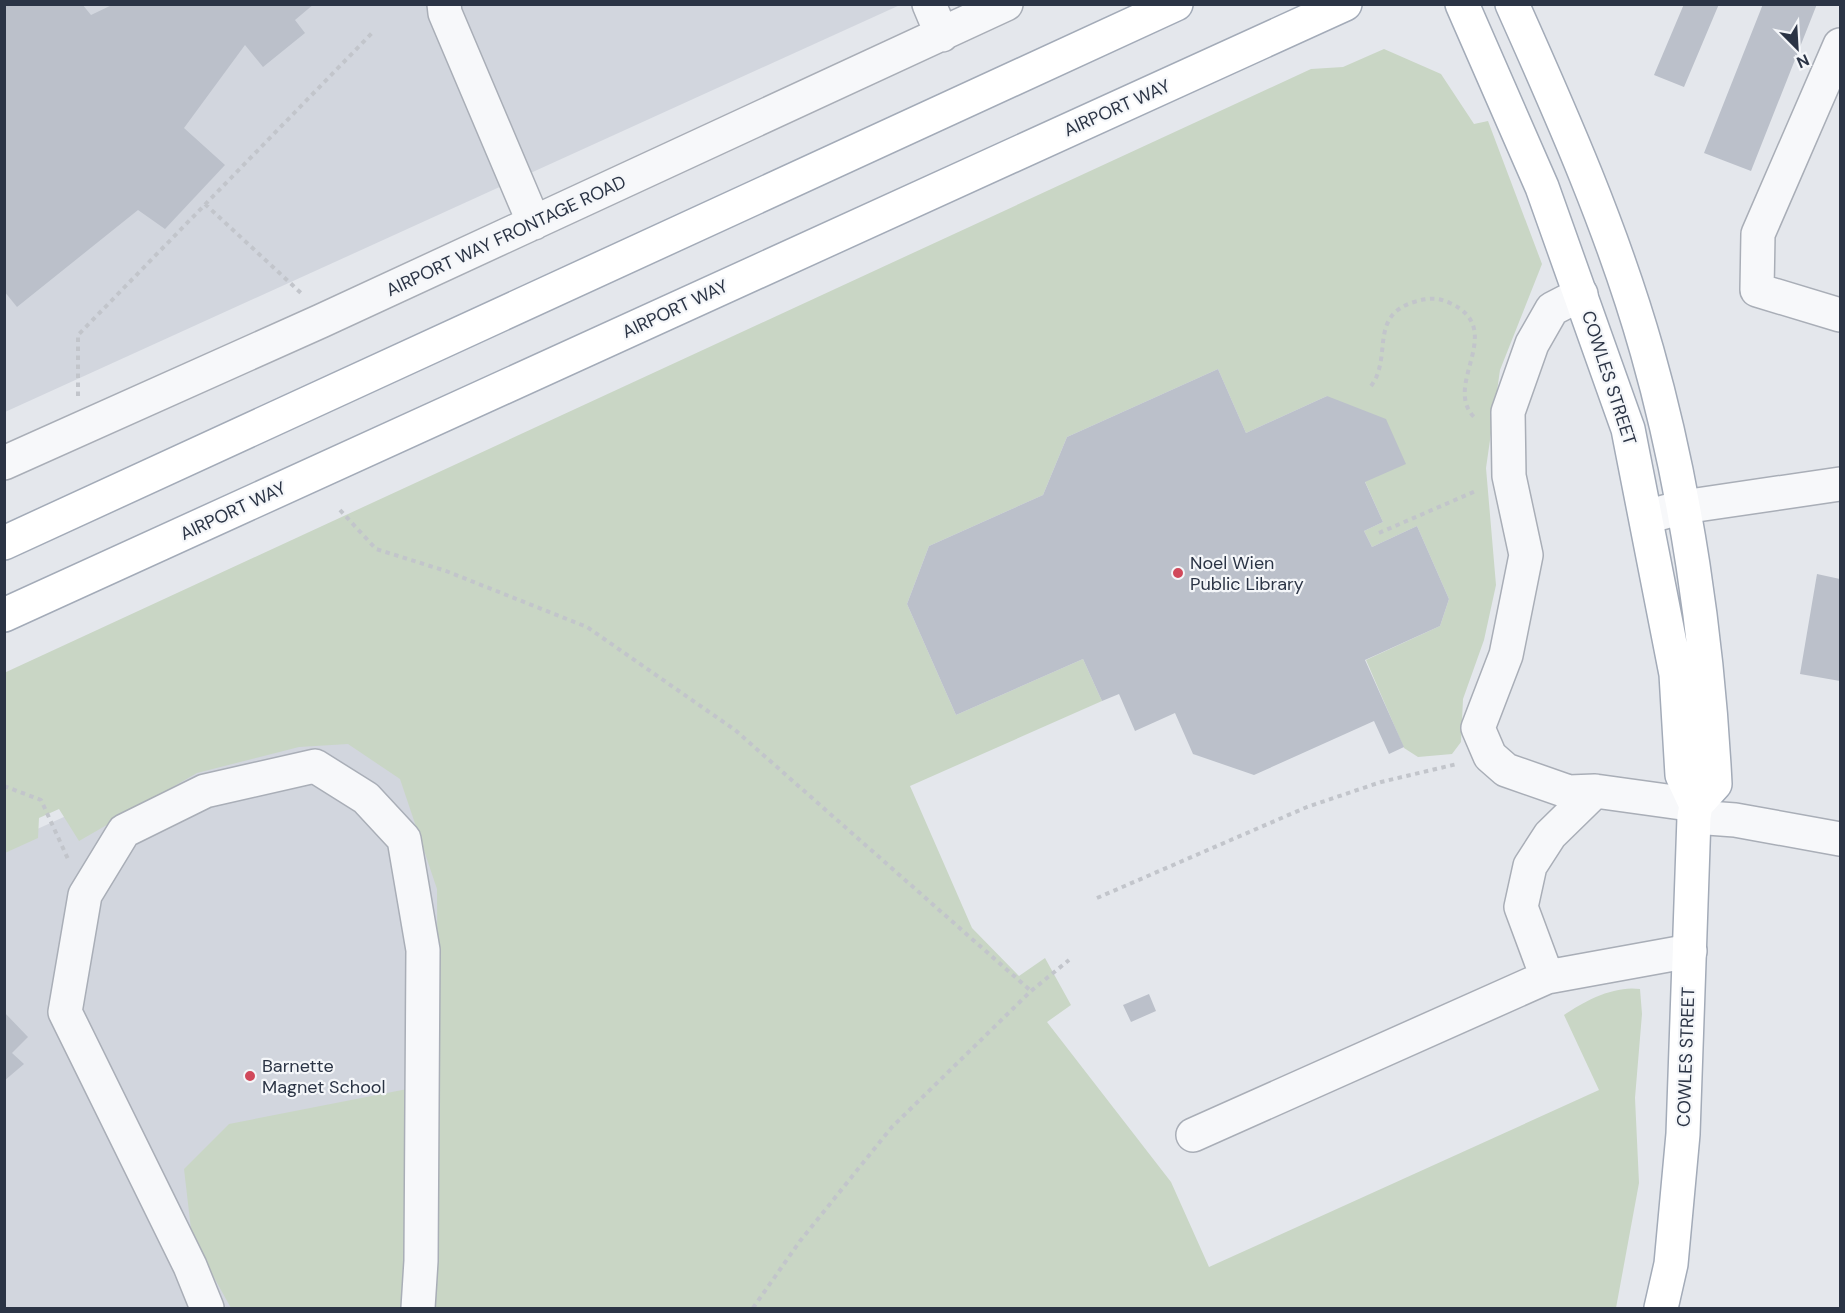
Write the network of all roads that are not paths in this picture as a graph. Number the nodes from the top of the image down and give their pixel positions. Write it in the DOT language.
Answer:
graph roads {
  1 [pos="444,4"];
  2 [pos="929,4"];
  3 [pos="1006,4"];
  4 [pos="1176,4"];
  5 [pos="1346,4"];
  6 [pos="1462,4"];
  7 [pos="1512,4"];
  8 [pos="942,35"];
  9 [pos="1840,45"];
  10 [pos="534,223"];
  11 [pos="1581,294"];
  12 [pos="1840,315"];
  13 [pos="4,463"];
  14 [pos="1840,484"];
  15 [pos="1683,507"];
  16 [pos="1646,517"];
  17 [pos="4,543"];
  18 [pos="4,615"];
  19 [pos="1595,791"];
  20 [pos="1702,802"];
  21 [pos="1840,839"];
  22 [pos="1690,951"];
  23 [pos="1547,977"];
  24 [pos="1192,1135"];
  25 [pos="207,1308"];
  26 [pos="418,1308"];
  27 [pos="1661,1308"];
  1 -- 10 [label="street"];
  2 -- 8 [label="street"];
  3 -- 8 [label="street, AIRPORT WAY FRONTAGE ROAD"];
  4 -- 17 [label="main road"];
  5 -- 18 [label="main road, AIRPORT WAY"];
  6 -- 11 [label="main road, COWLES STREET"];
  7 -- 15 [label="main road, COWLES STREET"];
  8 -- 10 [label="street, AIRPORT WAY FRONTAGE ROAD"];
  9 -- 12 [label="street"];
  10 -- 13 [label="street, AIRPORT WAY FRONTAGE ROAD"];
  11 -- 16 [label="main road, COWLES STREET"];
  11 -- 19 [label="street"];
  14 -- 15 [label="street"];
  15 -- 16 [label="street"];
  15 -- 20 [label="main road, COWLES STREET"];
  16 -- 20 [label="main road, COWLES STREET"];
  19 -- 20 [label="street"];
  19 -- 23 [label="street"];
  20 -- 21 [label="street"];
  20 -- 22 [label="main road, COWLES STREET"];
  22 -- 23 [label="street"];
  22 -- 27 [label="main road, COWLES STREET"];
  23 -- 24 [label="street"];
  25 -- 26 [label="street"];
}
